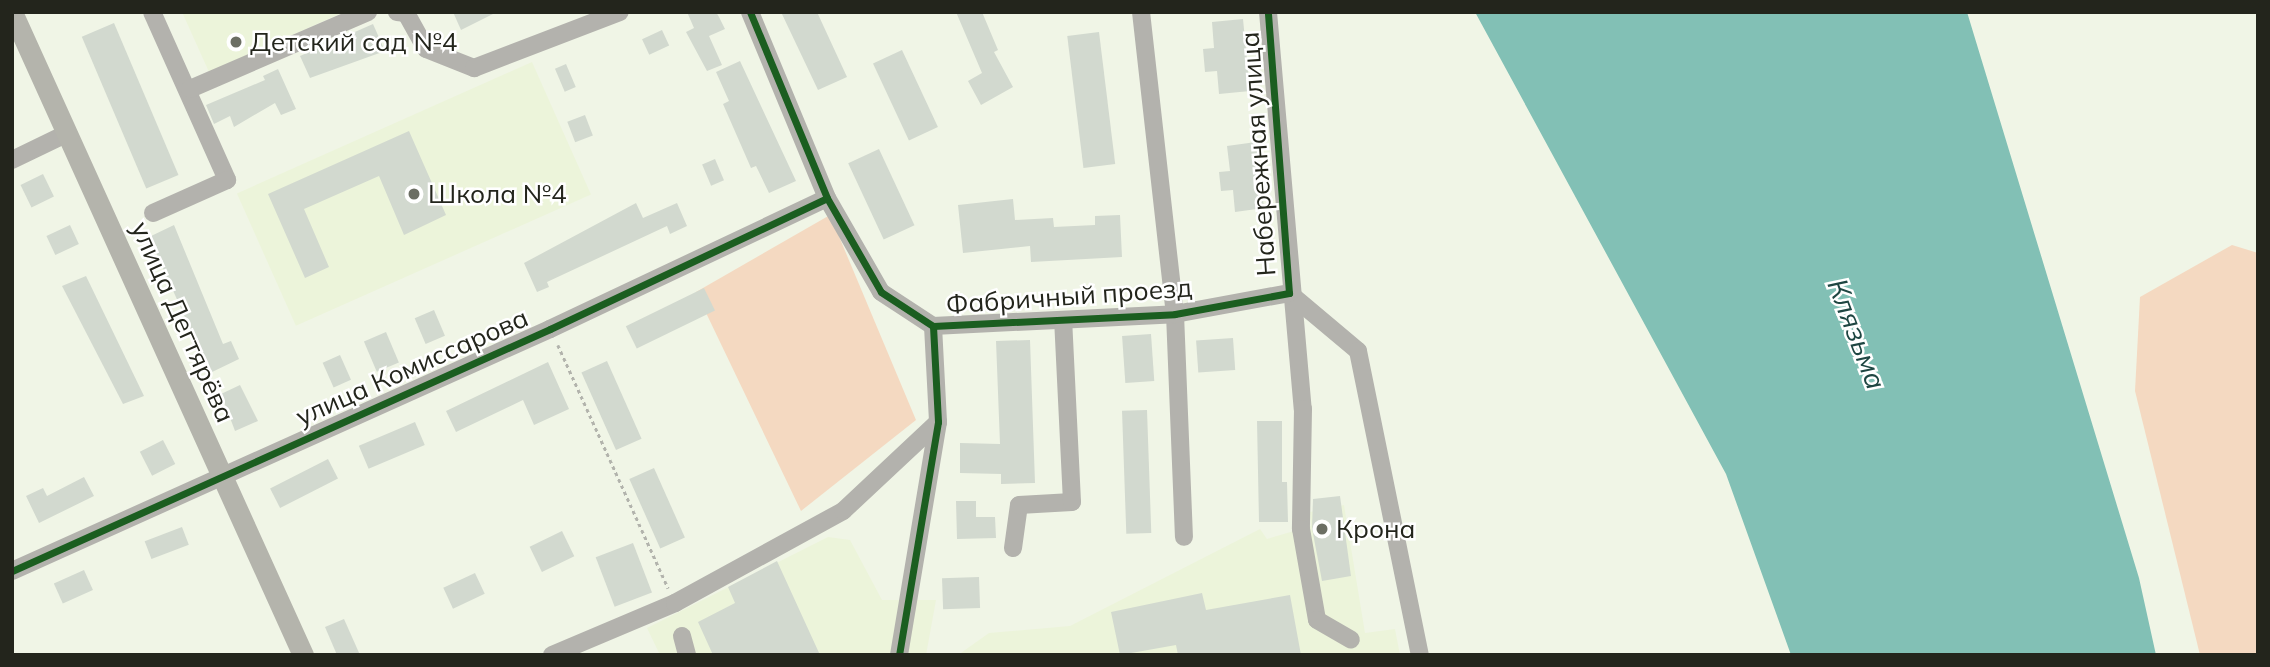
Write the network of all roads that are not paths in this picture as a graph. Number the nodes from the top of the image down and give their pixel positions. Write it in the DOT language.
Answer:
graph roads {
  1 [pos="12,12"];
  2 [pos="152,12"];
  3 [pos="368,12"];
  4 [pos="620,12"];
  5 [pos="750,12"];
  6 [pos="1140,12"];
  7 [pos="1268,12"];
  8 [pos="403,13"];
  9 [pos="190,89"];
  10 [pos="66,134"];
  11 [pos="12,160"];
  12 [pos="827,198"];
  13 [pos="153,213"];
  14 [pos="1289,293"];
  15 [pos="1175,314"];
  16 [pos="1063,320"];
  17 [pos="933,326"];
  18 [pos="939,422"];
  19 [pos="221,474"];
  20 [pos="1184,537"];
  21 [pos="1013,548"];
  22 [pos="12,571"];
  23 [pos="682,636"];
  24 [pos="1350,640"];
  25 [pos="303,655"];
  26 [pos="552,655"];
  27 [pos="687,655"];
  28 [pos="899,655"];
  29 [pos="1420,655"];
  1 -- 10 [label="main road, улица Дегтярёва"];
  2 -- 9 [label="street"];
  3 -- 9 [label="street"];
  4 -- 8 [label="street"];
  5 -- 12 [label="street"];
  6 -- 15 [label="street"];
  7 -- 14 [label="street, Набережная улица"];
  9 -- 13 [label="street"];
  10 -- 11 [label="street"];
  10 -- 19 [label="main road, улица Дегтярёва"];
  12 -- 17 [label="street"];
  12 -- 19 [label="street, улица Комиссарова"];
  14 -- 15 [label="street, Фабричный проезд"];
  14 -- 24 [label="street, Набережная улица"];
  14 -- 29 [label="street"];
  15 -- 16 [label="street, Фабричный проезд"];
  15 -- 20 [label="street"];
  16 -- 17 [label="street, Фабричный проезд"];
  16 -- 21 [label="street"];
  17 -- 18 [label="street"];
  18 -- 26 [label="street"];
  18 -- 28 [label="street"];
  19 -- 22 [label="street, улица Комиссарова"];
  19 -- 25 [label="main road, улица Дегтярёва"];
  23 -- 27 [label="street"];
}
